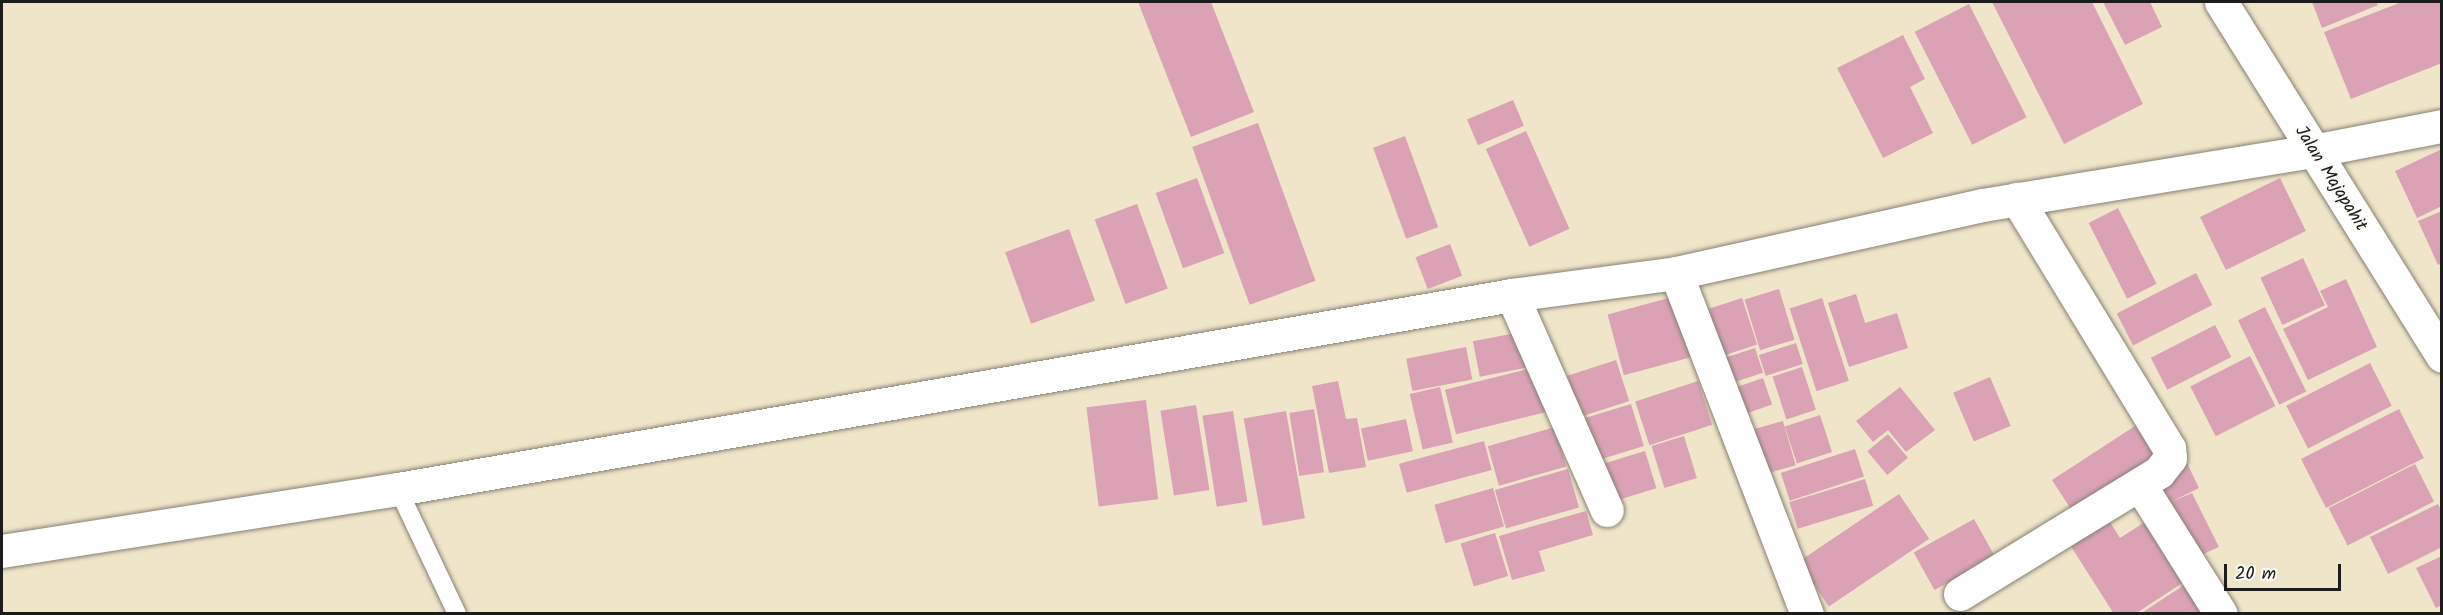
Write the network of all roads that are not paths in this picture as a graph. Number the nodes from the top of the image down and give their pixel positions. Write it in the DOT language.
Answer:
graph roads {
  1 [pos="2221,2"];
  2 [pos="2442,126"];
  3 [pos="2312,152"];
  4 [pos="2017,199"];
  5 [pos="1676,273"];
  6 [pos="1512,295"];
  7 [pos="2442,356"];
  8 [pos="2139,485"];
  9 [pos="398,489"];
  10 [pos="1607,510"];
  11 [pos="2,551"];
  12 [pos="1960,594"];
  13 [pos="457,614"];
  14 [pos="1807,614"];
  15 [pos="2221,614"];
  1 -- 3 [label="street, Jalan Majapahit"];
  2 -- 3 [label="street"];
  3 -- 4 [label="street"];
  3 -- 7 [label="street, Jalan Majapahit"];
  4 -- 5 [label="street"];
  4 -- 8 [label="street"];
  5 -- 6 [label="street"];
  5 -- 14 [label="street"];
  6 -- 9 [label="street"];
  6 -- 10 [label="street"];
  8 -- 12 [label="street"];
  8 -- 15 [label="street"];
  9 -- 11 [label="street"];
  9 -- 13 [label="lane"];
}
